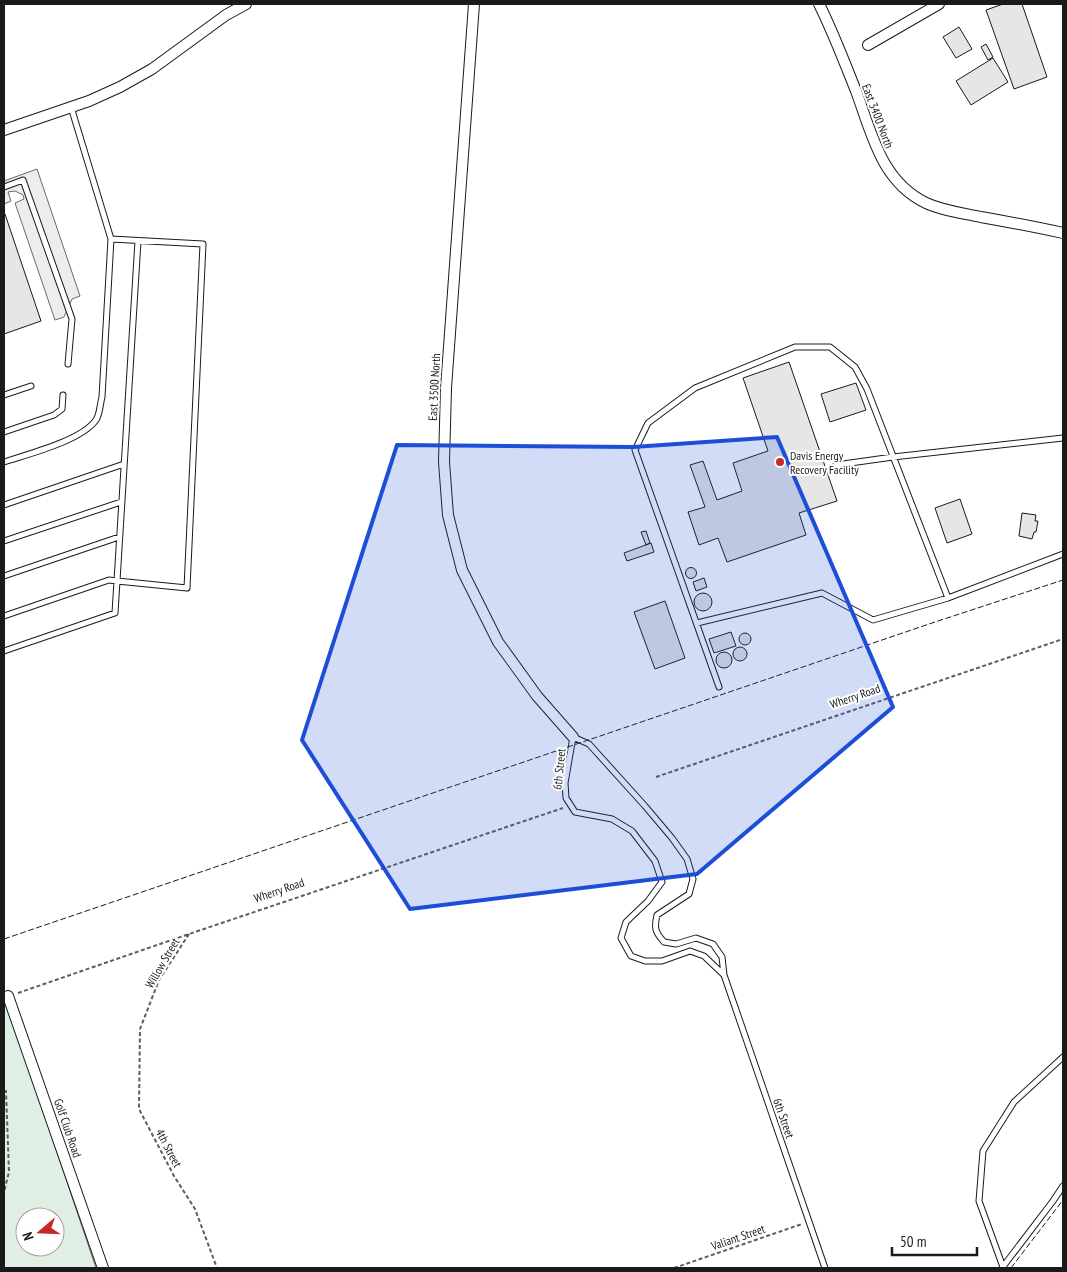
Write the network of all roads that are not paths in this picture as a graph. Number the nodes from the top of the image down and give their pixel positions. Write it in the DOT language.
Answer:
graph roads {
  1 [pos="246,4"];
  2 [pos="474,4"];
  3 [pos="819,4"];
  4 [pos="939,4"];
  5 [pos="868,45"];
  6 [pos="71,107"];
  7 [pos="4,130"];
  8 [pos="4,186"];
  9 [pos="1063,233"];
  10 [pos="111,239"];
  11 [pos="138,241"];
  12 [pos="68,364"];
  13 [pos="31,386"];
  14 [pos="4,395"];
  15 [pos="63,395"];
  16 [pos="4,432"];
  17 [pos="1063,438"];
  18 [pos="893,457"];
  19 [pos="4,462"];
  20 [pos="124,464"];
  21 [pos="836,465"];
  22 [pos="122,502"];
  23 [pos="4,505"];
  24 [pos="119,537"];
  25 [pos="4,541"];
  26 [pos="1063,554"];
  27 [pos="4,576"];
  28 [pos="117,581"];
  29 [pos="948,598"];
  30 [pos="4,616"];
  31 [pos="697,623"];
  32 [pos="4,651"];
  33 [pos="719,687"];
  34 [pos="573,737"];
  35 [pos="724,975"];
  36 [pos="6,997"];
  37 [pos="1063,1057"];
  38 [pos="1063,1186"];
  39 [pos="103,1268"];
  40 [pos="824,1268"];
  41 [pos="1002,1268"];
  1 -- 6 [label="street"];
  2 -- 34 [label="street, East 3500 North"];
  3 -- 9 [label="street, East 3400 North"];
  4 -- 5 [label="street"];
  6 -- 7 [label="street"];
  6 -- 10 [label="lane"];
  8 -- 12 [label="lane"];
  10 -- 11 [label="lane"];
  10 -- 19 [label="lane"];
  11 -- 20 [label="lane"];
  11 -- 28 [label="lane"];
  13 -- 14 [label="lane"];
  15 -- 16 [label="lane"];
  17 -- 18 [label="lane"];
  18 -- 21 [label="lane"];
  18 -- 29 [label="lane"];
  18 -- 31 [label="lane"];
  20 -- 22 [label="lane"];
  20 -- 23 [label="lane"];
  22 -- 24 [label="lane"];
  22 -- 25 [label="lane"];
  24 -- 27 [label="lane"];
  24 -- 28 [label="lane"];
  26 -- 29 [label="lane"];
  28 -- 30 [label="lane"];
  28 -- 32 [label="lane"];
  29 -- 31 [label="lane"];
  31 -- 33 [label="lane"];
  34 -- 35 [label="lane, 6th Street"];
  34 -- 35 [label="lane, 6th Street"];
  35 -- 40 [label="lane, 6th Street"];
  36 -- 39 [label="street, Golf Club Road"];
  37 -- 41 [label="lane"];
  38 -- 41 [label="lane"];
}
